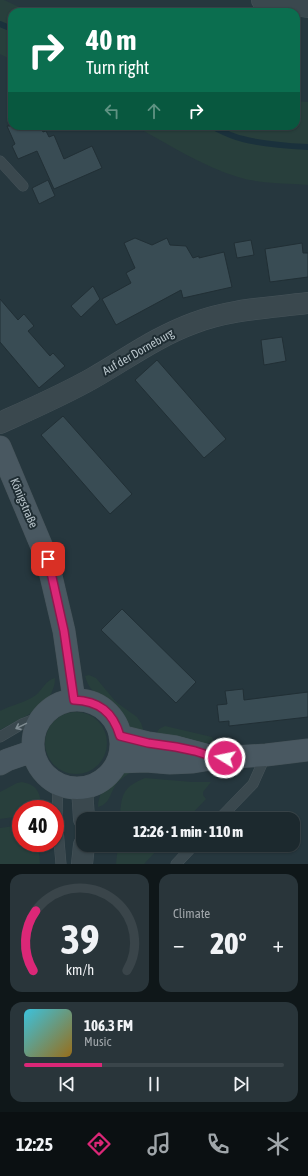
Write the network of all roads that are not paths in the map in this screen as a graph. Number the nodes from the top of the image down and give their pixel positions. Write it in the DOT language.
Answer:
graph roads {
  1 [pos="262,0"];
  2 [pos="308,7"];
  3 [pos="0,160"];
  4 [pos="23,186"];
  5 [pos="308,303"];
  6 [pos="0,423"];
  7 [pos="0,447"];
  8 [pos="74,700"];
  9 [pos="42,716"];
  10 [pos="0,736"];
  11 [pos="120,736"];
  12 [pos="308,750"];
  13 [pos="33,751"];
  14 [pos="266,755"];
  15 [pos="217,758"];
  16 [pos="118,762"];
  17 [pos="0,764"];
  18 [pos="58,784"];
  19 [pos="82,788"];
  20 [pos="84,812"];
  21 [pos="226,812"];
  22 [pos="83,852"];
  23 [pos="187,852"];
  24 [pos="61,864"];
  25 [pos="82,864"];
  26 [pos="176,864"];
  1 -- 2 [label="street"];
  3 -- 4 [label="lane"];
  5 -- 6 [label="street, Auf der Dorneburg"];
  7 -- 8 [label="street, Königstraße"];
  8 -- 9 [label="street"];
  8 -- 11 [label="street"];
  9 -- 10 [label="lane, one-way"];
  9 -- 13 [label="street"];
  11 -- 15 [label="street"];
  11 -- 16 [label="street"];
  12 -- 14 [label="street"];
  13 -- 17 [label="street"];
  13 -- 18 [label="street"];
  14 -- 15 [label="street"];
  14 -- 21 [label="lane"];
  15 -- 16 [label="street"];
  16 -- 19 [label="street"];
  18 -- 19 [label="street"];
  18 -- 24 [label="lane"];
  19 -- 20 [label="street"];
  22 -- 25 [label="street"];
  23 -- 26 [label="lane"];
}
